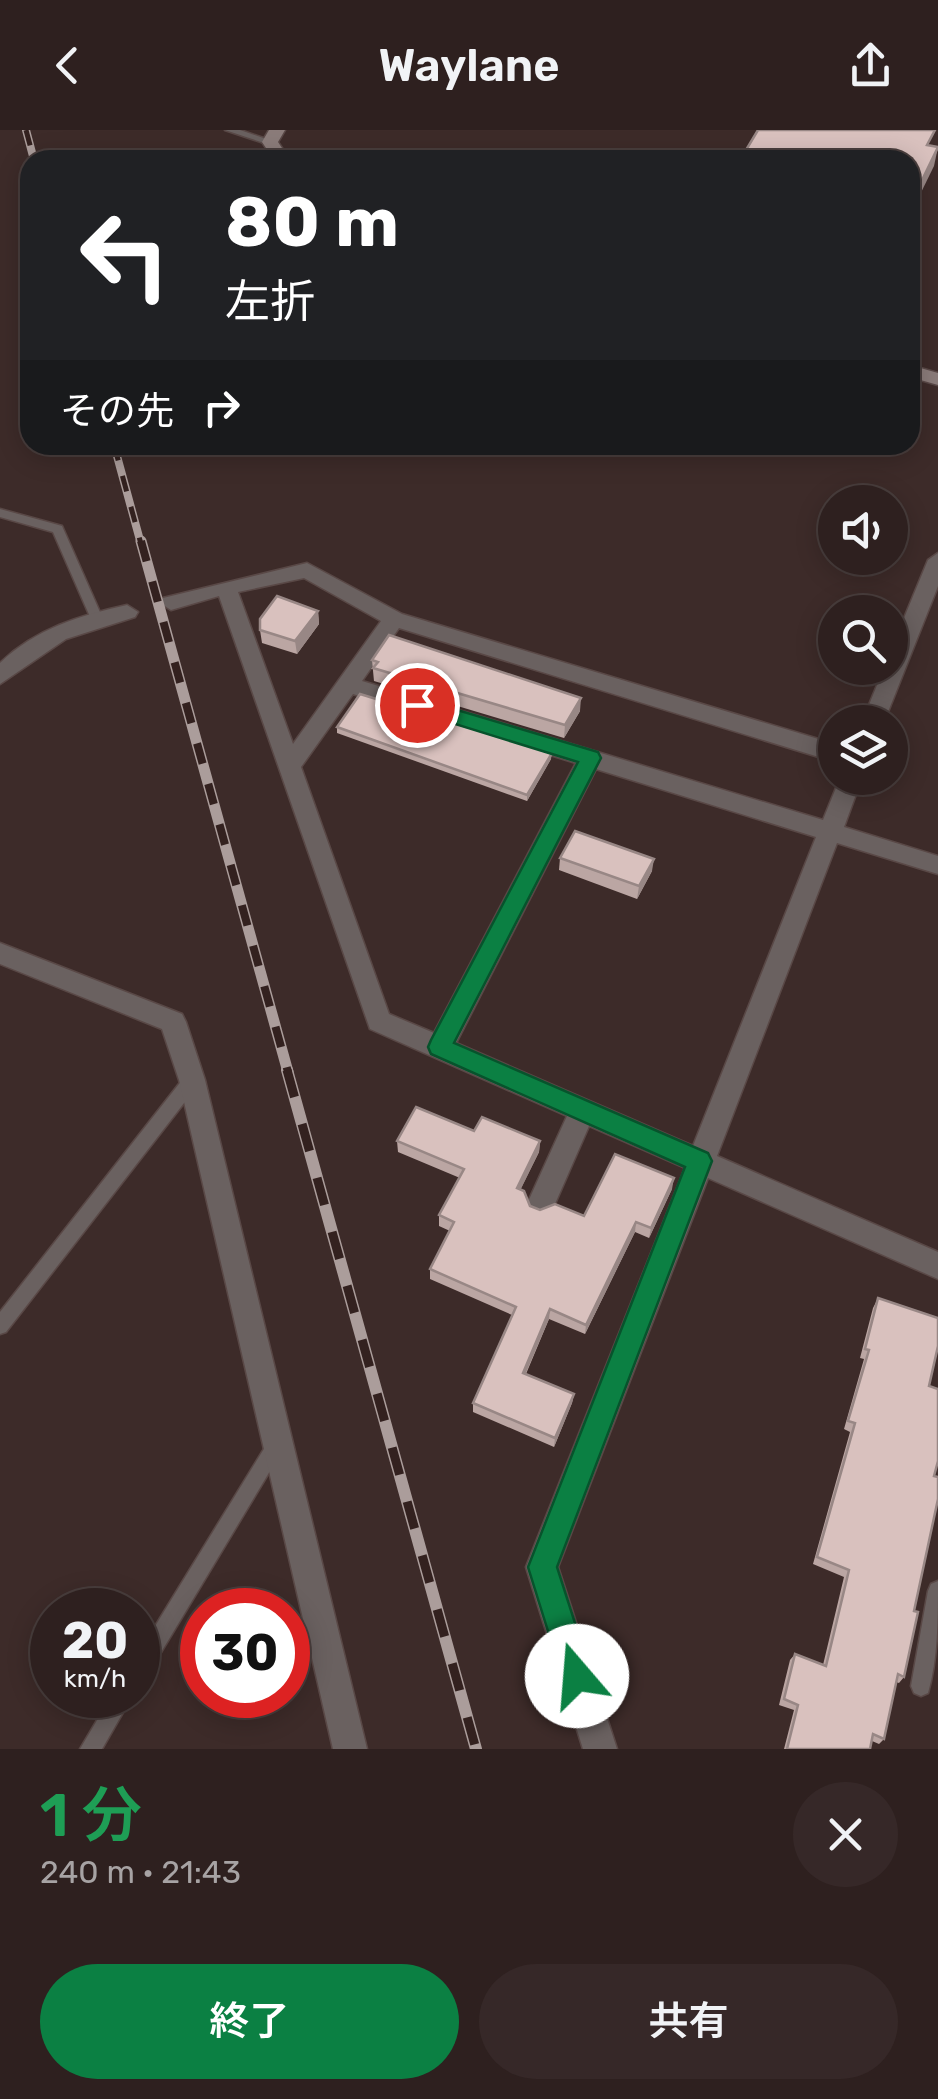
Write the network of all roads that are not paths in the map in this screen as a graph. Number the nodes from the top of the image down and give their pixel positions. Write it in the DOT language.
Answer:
graph roads {
  1 [pos="230,130"];
  2 [pos="273,136"];
  3 [pos="0,513"];
  4 [pos="938,560"];
  5 [pos="226,588"];
  6 [pos="171,603"];
  7 [pos="127,612"];
  8 [pos="96,618"];
  9 [pos="394,619"];
  10 [pos="0,676"];
  11 [pos="347,684"];
  12 [pos="880,705"];
  13 [pos="818,748"];
  14 [pos="590,758"];
  15 [pos="290,766"];
  16 [pos="845,795"];
  17 [pos="830,832"];
  18 [pos="938,866"];
  19 [pos="0,953"];
  20 [pos="440,1047"];
  21 [pos="192,1080"];
  22 [pos="583,1110"];
  23 [pos="699,1161"];
  24 [pos="541,1204"];
  25 [pos="938,1266"];
  26 [pos="0,1326"];
  27 [pos="276,1446"];
  28 [pos="938,1591"];
  29 [pos="160,1636"];
  30 [pos="921,1686"];
  31 [pos="109,1718"];
  32 [pos="90,1749"];
  33 [pos="350,1749"];
  34 [pos="600,1749"];
  1 -- 2 [label="lane"];
  3 -- 8 [label="lane"];
  4 -- 12 [label="street"];
  5 -- 6 [label="street"];
  5 -- 9 [label="street"];
  5 -- 15 [label="street"];
  7 -- 8 [label="street"];
  8 -- 10 [label="street"];
  9 -- 11 [label="street"];
  9 -- 13 [label="street"];
  11 -- 14 [label="street"];
  11 -- 15 [label="street"];
  14 -- 17 [label="street"];
  14 -- 20 [label="street"];
  15 -- 20 [label="street"];
  16 -- 17 [label="street"];
  17 -- 18 [label="street"];
  17 -- 23 [label="street"];
  19 -- 21 [label="street"];
  20 -- 22 [label="street"];
  21 -- 26 [label="lane"];
  21 -- 27 [label="street"];
  22 -- 23 [label="street"];
  22 -- 24 [label="street"];
  23 -- 25 [label="street"];
  23 -- 34 [label="street"];
  27 -- 29 [label="lane"];
  27 -- 33 [label="street"];
  28 -- 30 [label="lane"];
  31 -- 32 [label="lane"];
}
